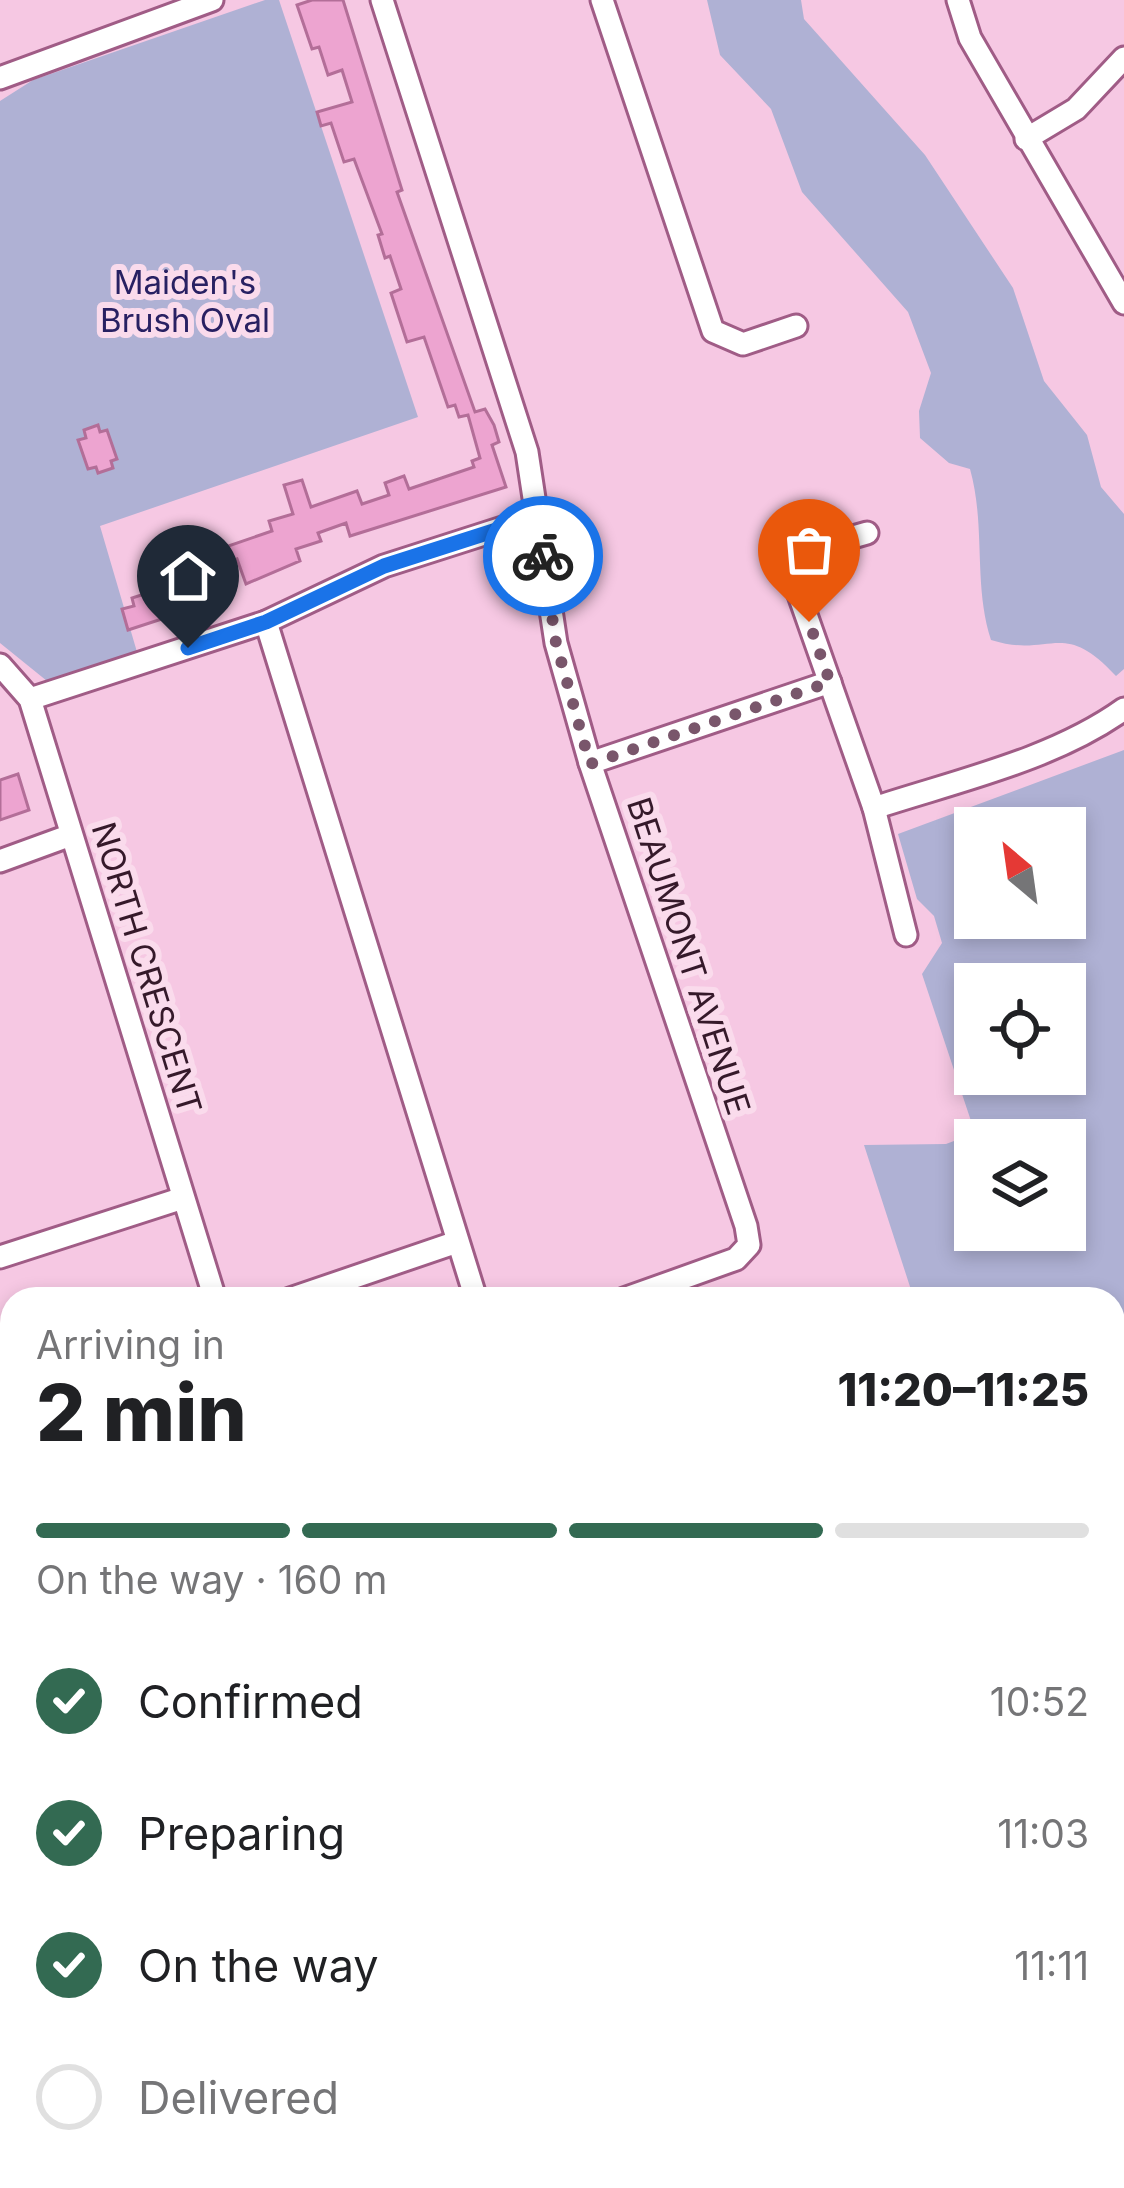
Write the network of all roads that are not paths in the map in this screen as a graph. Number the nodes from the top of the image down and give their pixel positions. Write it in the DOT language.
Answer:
graph roads {
  1 [pos="212,0"];
  2 [pos="382,0"];
  3 [pos="602,0"];
  4 [pos="958,0"];
  5 [pos="1124,58"];
  6 [pos="0,78"];
  7 [pos="1026,139"];
  8 [pos="1124,303"];
  9 [pos="796,326"];
  10 [pos="537,517"];
  11 [pos="867,532"];
  12 [pos="266,622"];
  13 [pos="0,665"];
  14 [pos="830,682"];
  15 [pos="30,699"];
  16 [pos="1124,710"];
  17 [pos="590,764"];
  18 [pos="874,808"];
  19 [pos="71,835"];
  20 [pos="0,861"];
  21 [pos="906,935"];
  22 [pos="183,1198"];
  23 [pos="457,1242"];
  24 [pos="0,1257"];
  25 [pos="211,1287"];
  26 [pos="325,1287"];
  27 [pos="472,1287"];
  28 [pos="658,1287"];
  1 -- 6 [label="street"];
  2 -- 10 [label="street, BEAUMONT AVENUE"];
  3 -- 9 [label="street"];
  4 -- 7 [label="street"];
  5 -- 7 [label="street"];
  7 -- 8 [label="street"];
  10 -- 12 [label="street"];
  10 -- 17 [label="street, BEAUMONT AVENUE"];
  11 -- 14 [label="street"];
  12 -- 15 [label="street"];
  12 -- 23 [label="street"];
  13 -- 15 [label="street, NORTH CRESCENT"];
  14 -- 17 [label="street"];
  14 -- 18 [label="street"];
  15 -- 19 [label="street, NORTH CRESCENT"];
  16 -- 18 [label="street"];
  17 -- 28 [label="street, BEAUMONT AVENUE"];
  18 -- 21 [label="street"];
  19 -- 20 [label="street"];
  19 -- 22 [label="street, NORTH CRESCENT"];
  22 -- 24 [label="street"];
  22 -- 25 [label="street, NORTH CRESCENT"];
  23 -- 26 [label="street"];
  23 -- 27 [label="street"];
}
